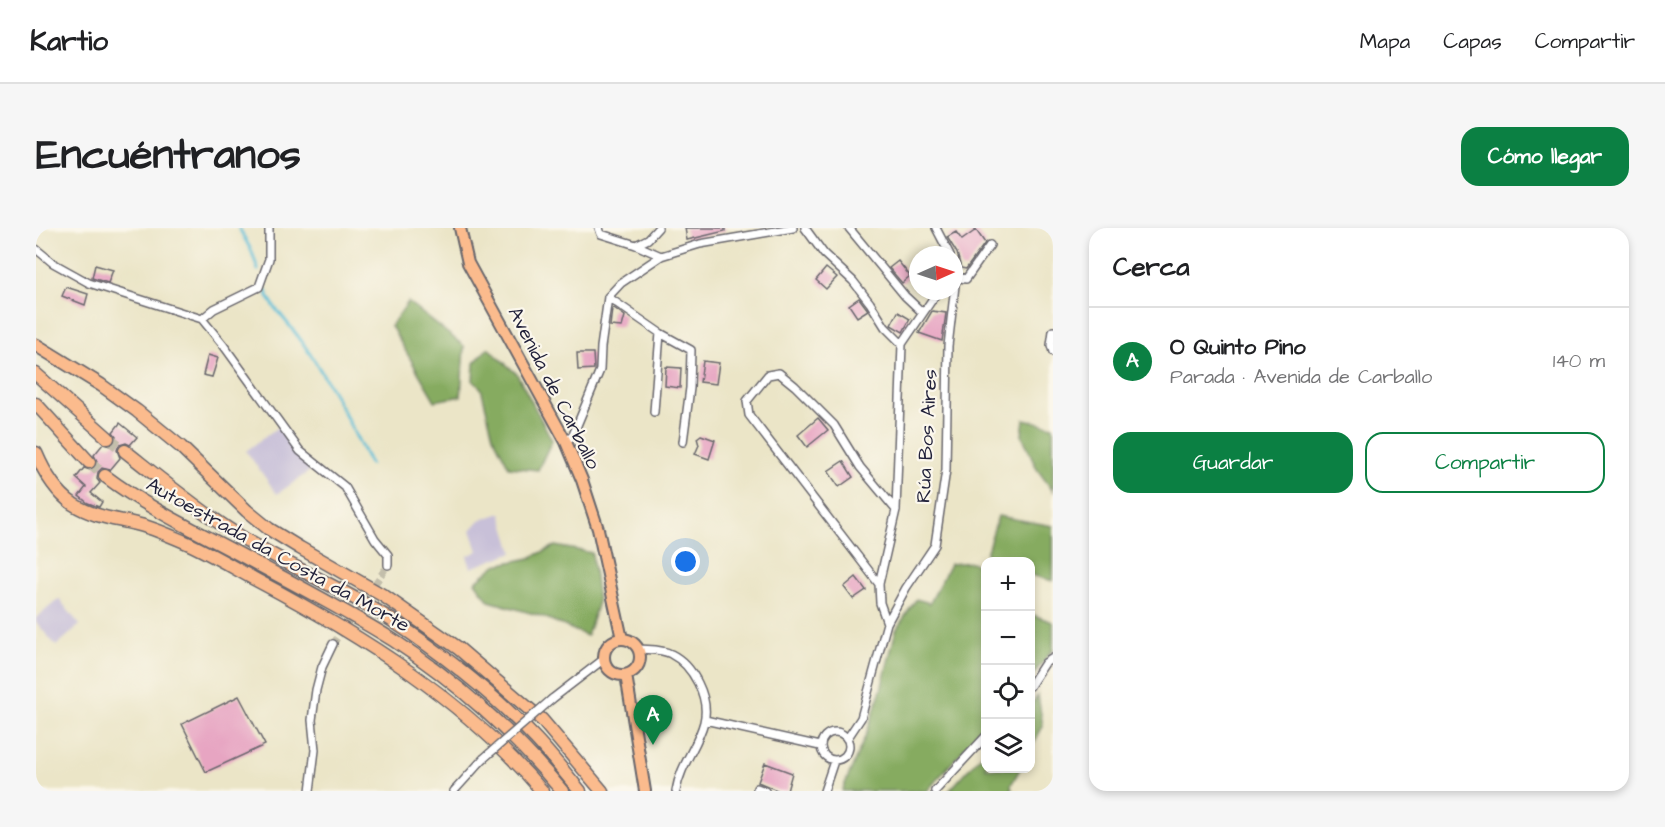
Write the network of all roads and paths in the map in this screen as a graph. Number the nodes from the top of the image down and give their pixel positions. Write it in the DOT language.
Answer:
graph roads {
  1 [pos="268,228"];
  2 [pos="460,228"];
  3 [pos="599,228"];
  4 [pos="658,228"];
  5 [pos="793,228"];
  6 [pos="805,228"];
  7 [pos="849,228"];
  8 [pos="936,228"];
  9 [pos="636,244"];
  10 [pos="990,245"];
  11 [pos="945,246"];
  12 [pos="36,249"];
  13 [pos="661,256"];
  14 [pos="963,277"];
  15 [pos="966,279"];
  16 [pos="963,282"];
  17 [pos="608,297"];
  18 [pos="932,300"];
  19 [pos="953,300"];
  20 [pos="923,313"];
  21 [pos="202,320"];
  22 [pos="1053,331"];
  23 [pos="660,333"];
  24 [pos="902,344"];
  25 [pos="36,345"];
  26 [pos="1053,352"];
  27 [pos="36,375"];
  28 [pos="36,404"];
  29 [pos="654,412"];
  30 [pos="108,438"];
  31 [pos="566,442"];
  32 [pos="683,442"];
  33 [pos="125,452"];
  34 [pos="36,453"];
  35 [pos="89,462"];
  36 [pos="105,476"];
  37 [pos="896,510"];
  38 [pos="388,565"];
  39 [pos="879,584"];
  40 [pos="888,623"];
  41 [pos="622,639"];
  42 [pos="333,644"];
  43 [pos="639,649"];
  44 [pos="1053,658"];
  45 [pos="604,659"];
  46 [pos="626,675"];
  47 [pos="1035,678"];
  48 [pos="705,720"];
  49 [pos="847,738"];
  50 [pos="981,741"];
  51 [pos="820,746"];
  52 [pos="834,761"];
  53 [pos="310,791"];
  54 [pos="454,791"];
  55 [pos="542,791"];
  56 [pos="562,791"];
  57 [pos="580,791"];
  58 [pos="602,791"];
  59 [pos="645,791"];
  60 [pos="676,791"];
  61 [pos="824,791"];
  62 [pos="935,791"];
  1 -- 21 [label="street"];
  2 -- 31 [label="main road, Avenida de Carballo"];
  3 -- 9 [label="street"];
  4 -- 9 [label="street"];
  5 -- 13 [label="street"];
  6 -- 24 [label="street"];
  7 -- 20 [label="street"];
  8 -- 11 [label="street"];
  9 -- 13 [label="street"];
  10 -- 15 [label="street"];
  12 -- 21 [label="street"];
  13 -- 17 [label="street"];
  14 -- 15 [label="street, Rúa Bos Aires"];
  15 -- 16 [label="street"];
  17 -- 23 [label="street"];
  17 -- 31 [label="street"];
  18 -- 20 [label="street"];
  19 -- 40 [label="street, Rúa Bos Aires"];
  20 -- 24 [label="street"];
  21 -- 38 [label="street"];
  22 -- 26 [label="street"];
  23 -- 29 [label="street"];
  23 -- 32 [label="street"];
  24 -- 37 [label="street"];
  25 -- 58 [label="highway"];
  27 -- 30 [label="highway"];
  28 -- 35 [label="highway"];
  31 -- 41 [label="main road, Avenida de Carballo"];
  33 -- 57 [label="highway, Autoestrada da Costa da Morte"];
  34 -- 55 [label="highway"];
  36 -- 56 [label="highway, Autoestrada da Costa da Morte"];
  37 -- 39 [label="street"];
  37 -- 39 [label="street"];
  39 -- 40 [label="street"];
  40 -- 49 [label="street, Rúa Bos Aires"];
  41 -- 43 [label="main road"];
  41 -- 45 [label="main road"];
  42 -- 53 [label="street"];
  43 -- 46 [label="main road"];
  43 -- 48 [label="street"];
  44 -- 47 [label="street"];
  45 -- 46 [label="main road"];
  45 -- 54 [label="street, bridge"];
  46 -- 59 [label="main road"];
  48 -- 51 [label="street"];
  48 -- 60 [label="street"];
  49 -- 51 [label="street"];
  49 -- 52 [label="street"];
  50 -- 62 [label="street"];
  51 -- 52 [label="street"];
  52 -- 61 [label="street"];
}
